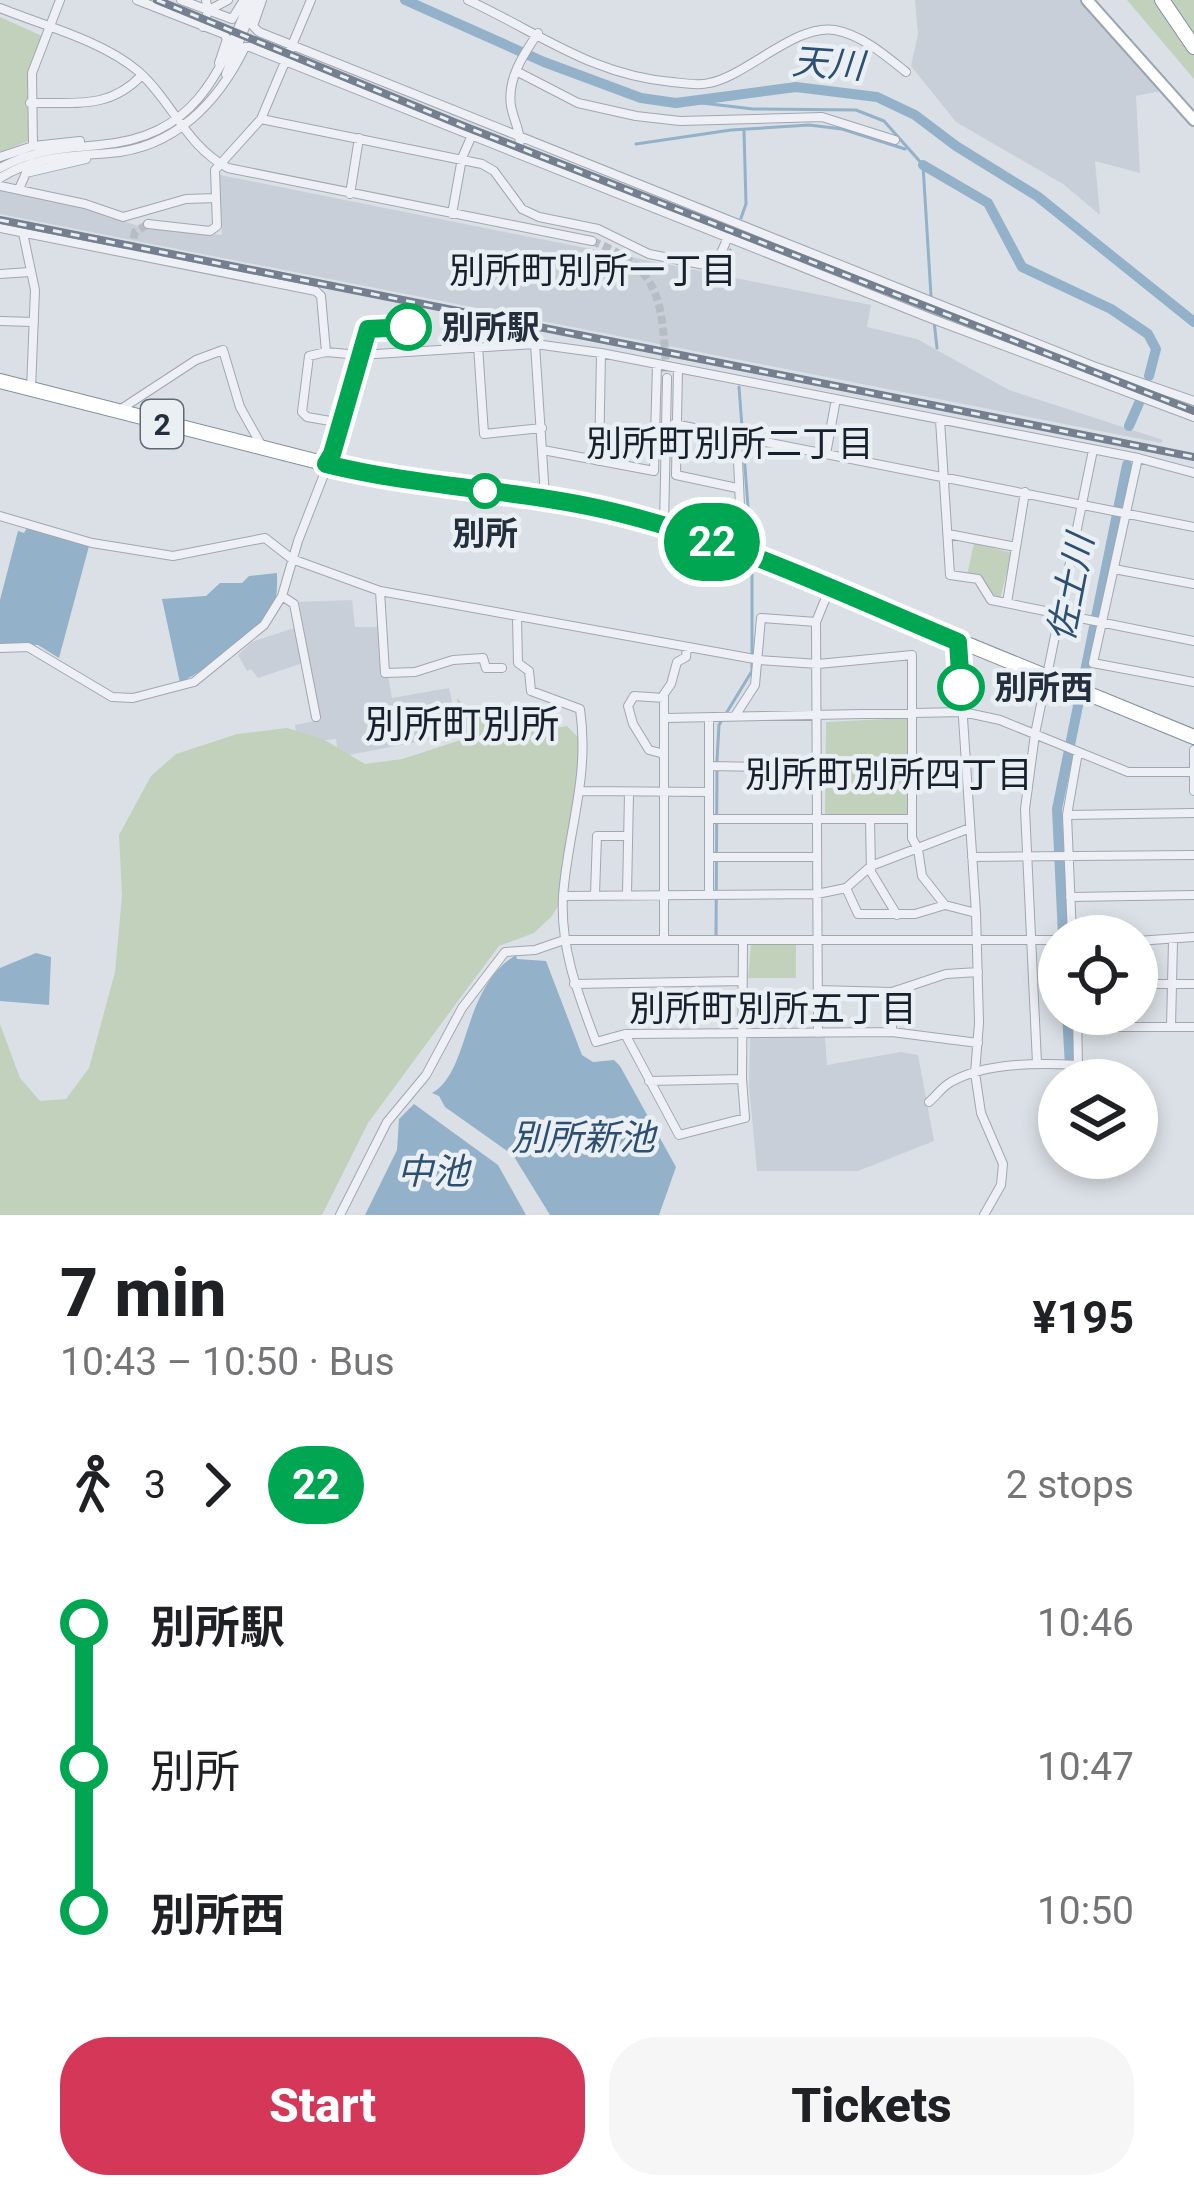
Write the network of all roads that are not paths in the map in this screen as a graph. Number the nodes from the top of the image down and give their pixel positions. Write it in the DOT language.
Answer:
graph roads {
  1 [pos="60,0"];
  2 [pos="137,0"];
  3 [pos="181,0"];
  4 [pos="228,0"];
  5 [pos="253,0"];
  6 [pos="311,0"];
  7 [pos="468,0"];
  8 [pos="1087,0"];
  9 [pos="1162,0"];
  10 [pos="1172,0"];
  11 [pos="207,6"];
  12 [pos="0,8"];
  13 [pos="235,18"];
  14 [pos="254,26"];
  15 [pos="202,27"];
  16 [pos="49,28"];
  17 [pos="1194,31"];
  18 [pos="536,35"];
  19 [pos="227,39"];
  20 [pos="294,45"];
  21 [pos="245,47"];
  22 [pos="1194,47"];
  23 [pos="287,62"];
  24 [pos="517,68"];
  25 [pos="906,72"];
  26 [pos="142,75"];
  27 [pos="218,92"];
  28 [pos="205,93"];
  29 [pos="30,104"];
  30 [pos="261,118"];
  31 [pos="1194,120"];
  32 [pos="180,123"];
  33 [pos="472,135"];
  34 [pos="521,136"];
  35 [pos="359,138"];
  36 [pos="895,140"];
  37 [pos="113,144"];
  38 [pos="33,146"];
  39 [pos="105,154"];
  40 [pos="518,154"];
  41 [pos="0,157"];
  42 [pos="462,158"];
  43 [pos="220,164"];
  44 [pos="0,168"];
  45 [pos="0,182"];
  46 [pos="19,189"];
  47 [pos="350,194"];
  48 [pos="216,198"];
  49 [pos="452,214"];
  50 [pos="148,224"];
  51 [pos="0,228"];
  52 [pos="23,233"];
  53 [pos="728,237"];
  54 [pos="592,241"];
  55 [pos="131,250"];
  56 [pos="30,272"];
  57 [pos="0,274"];
  58 [pos="221,274"];
  59 [pos="0,321"];
  60 [pos="34,322"];
  61 [pos="535,344"];
  62 [pos="478,346"];
  63 [pos="326,352"];
  64 [pos="601,352"];
  65 [pos="360,355"];
  66 [pos="657,365"];
  67 [pos="678,368"];
  68 [pos="667,378"];
  69 [pos="0,381"];
  70 [pos="31,389"];
  71 [pos="836,400"];
  72 [pos="1194,401"];
  73 [pos="118,411"];
  74 [pos="1194,417"];
  75 [pos="940,420"];
  76 [pos="342,423"];
  77 [pos="674,424"];
  78 [pos="542,428"];
  79 [pos="740,438"];
  80 [pos="263,449"];
  81 [pos="543,450"];
  82 [pos="1093,450"];
  83 [pos="826,454"];
  84 [pos="1138,458"];
  85 [pos="599,461"];
  86 [pos="326,464"];
  87 [pos="1194,472"];
  88 [pos="942,476"];
  89 [pos="737,488"];
  90 [pos="1025,492"];
  91 [pos="545,498"];
  92 [pos="1082,504"];
  93 [pos="1121,512"];
  94 [pos="0,516"];
  95 [pos="664,526"];
  96 [pos="1194,527"];
  97 [pos="948,534"];
  98 [pos="1016,548"];
  99 [pos="742,552"];
  100 [pos="292,560"];
  101 [pos="1114,569"];
  102 [pos="1194,584"];
  103 [pos="829,590"];
  104 [pos="380,591"];
  105 [pos="282,596"];
  106 [pos="1007,603"];
  107 [pos="1060,614"];
  108 [pos="517,618"];
  109 [pos="816,622"];
  110 [pos="1098,623"];
  111 [pos="1194,641"];
  112 [pos="958,642"];
  113 [pos="687,647"];
  114 [pos="0,648"];
  115 [pos="760,660"];
  116 [pos="818,664"];
  117 [pos="502,668"];
  118 [pos="1047,677"];
  119 [pos="1194,682"];
  120 [pos="664,698"];
  121 [pos="963,712"];
  122 [pos="913,715"];
  123 [pos="316,717"];
  124 [pos="817,717"];
  125 [pos="666,718"];
  126 [pos="709,718"];
  127 [pos="734,718"];
  128 [pos="1035,734"];
  129 [pos="1194,737"];
  130 [pos="1073,750"];
  131 [pos="1194,750"];
  132 [pos="665,754"];
  133 [pos="709,766"];
  134 [pos="817,768"];
  135 [pos="1193,772"];
  136 [pos="582,790"];
  137 [pos="1194,791"];
  138 [pos="709,792"];
  139 [pos="628,793"];
  140 [pos="665,793"];
  141 [pos="1194,813"];
  142 [pos="1067,815"];
  143 [pos="818,818"];
  144 [pos="709,819"];
  145 [pos="870,819"];
  146 [pos="911,819"];
  147 [pos="970,828"];
  148 [pos="628,836"];
  149 [pos="918,849"];
  150 [pos="1062,855"];
  151 [pos="1027,856"];
  152 [pos="1194,856"];
  153 [pos="709,857"];
  154 [pos="817,857"];
  155 [pos="972,857"];
  156 [pos="871,866"];
  157 [pos="846,888"];
  158 [pos="595,894"];
  159 [pos="627,894"];
  160 [pos="664,894"];
  161 [pos="709,895"];
  162 [pos="817,895"];
  163 [pos="1194,895"];
  164 [pos="563,896"];
  165 [pos="1070,897"];
  166 [pos="945,905"];
  167 [pos="976,913"];
  168 [pos="897,915"];
  169 [pos="1071,915"];
  170 [pos="1194,937"];
  171 [pos="664,938"];
  172 [pos="564,940"];
  173 [pos="743,940"];
  174 [pos="976,940"];
  175 [pos="819,941"];
  176 [pos="1030,941"];
  177 [pos="1038,941"];
  178 [pos="1158,941"];
  179 [pos="1173,941"];
  180 [pos="978,972"];
  181 [pos="742,981"];
  182 [pos="574,984"];
  183 [pos="1194,984"];
  184 [pos="1158,985"];
  185 [pos="1172,985"];
  186 [pos="818,990"];
  187 [pos="892,992"];
  188 [pos="1158,1027"];
  189 [pos="1171,1027"];
  190 [pos="1194,1027"];
  191 [pos="892,1032"];
  192 [pos="742,1033"];
  193 [pos="818,1033"];
  194 [pos="625,1034"];
  195 [pos="1078,1035"];
  196 [pos="978,1043"];
  197 [pos="1037,1063"];
  198 [pos="975,1073"];
  199 [pos="742,1079"];
  200 [pos="649,1081"];
  201 [pos="929,1102"];
  202 [pos="340,1215"];
  203 [pos="984,1215"];
  1 -- 16 [label="street"];
  2 -- 15 [label="street"];
  3 -- 11 [label="street"];
  4 -- 11 [label="street"];
  5 -- 13 [label="street"];
  5 -- 14 [label="street"];
  5 -- 27 [label="street"];
  5 -- 28 [label="street"];
  6 -- 20 [label="street"];
  7 -- 18 [label="street"];
  8 -- 31 [label="main road"];
  9 -- 22 [label="highway"];
  10 -- 17 [label="highway"];
  11 -- 13 [label="street"];
  11 -- 15 [label="street"];
  12 -- 16 [label="street"];
  13 -- 19 [label="street"];
  14 -- 20 [label="street"];
  14 -- 21 [label="street"];
  15 -- 19 [label="street"];
  16 -- 26 [label="street"];
  16 -- 29 [label="street"];
  18 -- 24 [label="street"];
  18 -- 25 [label="street"];
  19 -- 28 [label="street"];
  20 -- 23 [label="street"];
  20 -- 34 [label="street"];
  21 -- 23 [label="street"];
  21 -- 27 [label="street"];
  23 -- 30 [label="street"];
  23 -- 33 [label="street"];
  24 -- 34 [label="street"];
  24 -- 36 [label="street"];
  26 -- 29 [label="street"];
  26 -- 32 [label="street"];
  27 -- 32 [label="street"];
  28 -- 32 [label="street"];
  29 -- 38 [label="street"];
  30 -- 35 [label="street"];
  30 -- 43 [label="street"];
  32 -- 37 [label="street"];
  32 -- 39 [label="street"];
  32 -- 43 [label="street"];
  33 -- 40 [label="street"];
  33 -- 42 [label="street"];
  34 -- 40 [label="street"];
  34 -- 72 [label="street"];
  35 -- 42 [label="street"];
  35 -- 47 [label="street"];
  37 -- 38 [label="street"];
  37 -- 44 [label="street"];
  38 -- 41 [label="street"];
  39 -- 45 [label="street"];
  39 -- 46 [label="street"];
  40 -- 53 [label="street"];
  42 -- 49 [label="street"];
  42 -- 53 [label="street"];
  43 -- 47 [label="street"];
  43 -- 48 [label="street"];
  45 -- 46 [label="street"];
  46 -- 48 [label="street"];
  47 -- 49 [label="street"];
  48 -- 50 [label="street"];
  49 -- 54 [label="street"];
  51 -- 52 [label="street"];
  52 -- 56 [label="street"];
  52 -- 58 [label="street"];
  53 -- 74 [label="street"];
  55 -- 58 [label="street"];
  56 -- 57 [label="street"];
  56 -- 60 [label="street"];
  58 -- 63 [label="street"];
  59 -- 60 [label="street"];
  60 -- 70 [label="street"];
  61 -- 62 [label="street"];
  61 -- 64 [label="street"];
  61 -- 78 [label="street"];
  62 -- 65 [label="street"];
  62 -- 78 [label="street"];
  63 -- 65 [label="street"];
  63 -- 76 [label="street"];
  64 -- 66 [label="street"];
  64 -- 85 [label="street"];
  65 -- 76 [label="street"];
  66 -- 67 [label="street"];
  66 -- 85 [label="street"];
  67 -- 71 [label="street"];
  67 -- 77 [label="street"];
  68 -- 95 [label="street"];
  69 -- 70 [label="highway, 2"];
  70 -- 73 [label="highway, 2"];
  71 -- 75 [label="street"];
  71 -- 83 [label="street"];
  73 -- 80 [label="highway, 2"];
  73 -- 80 [label="street"];
  75 -- 82 [label="street"];
  75 -- 88 [label="street"];
  76 -- 86 [label="street"];
  77 -- 79 [label="street"];
  77 -- 89 [label="street"];
  78 -- 81 [label="street"];
  79 -- 83 [label="street"];
  79 -- 89 [label="street"];
  80 -- 86 [label="highway, 2"];
  81 -- 85 [label="street"];
  81 -- 91 [label="street"];
  82 -- 84 [label="street"];
  82 -- 92 [label="street"];
  83 -- 88 [label="street"];
  84 -- 87 [label="street"];
  84 -- 93 [label="street"];
  86 -- 91 [label="highway, 2"];
  86 -- 100 [label="street"];
  88 -- 90 [label="street"];
  88 -- 97 [label="street"];
  89 -- 99 [label="street"];
  90 -- 92 [label="street"];
  90 -- 98 [label="street"];
  91 -- 95 [label="highway, 2"];
  92 -- 93 [label="street"];
  92 -- 107 [label="street"];
  93 -- 96 [label="street"];
  93 -- 101 [label="street"];
  94 -- 100 [label="street"];
  95 -- 99 [label="highway, 2"];
  97 -- 98 [label="street"];
  97 -- 106 [label="street"];
  98 -- 106 [label="street"];
  99 -- 103 [label="highway, 2"];
  100 -- 104 [label="street"];
  100 -- 105 [label="street"];
  101 -- 102 [label="street"];
  101 -- 110 [label="street"];
  103 -- 109 [label="street"];
  103 -- 112 [label="highway, 2"];
  104 -- 108 [label="street"];
  104 -- 117 [label="street"];
  105 -- 114 [label="street"];
  105 -- 123 [label="street"];
  106 -- 107 [label="street"];
  107 -- 110 [label="street"];
  107 -- 118 [label="street"];
  108 -- 113 [label="street"];
  108 -- 136 [label="street"];
  109 -- 115 [label="street"];
  109 -- 116 [label="street"];
  110 -- 111 [label="street"];
  110 -- 119 [label="street"];
  112 -- 118 [label="highway, 2"];
  112 -- 121 [label="street"];
  113 -- 115 [label="street"];
  113 -- 120 [label="street"];
  115 -- 116 [label="street"];
  115 -- 127 [label="street"];
  116 -- 122 [label="street"];
  116 -- 124 [label="street"];
  118 -- 128 [label="street"];
  118 -- 129 [label="highway, 2"];
  120 -- 125 [label="street"];
  120 -- 132 [label="street"];
  121 -- 122 [label="street"];
  121 -- 128 [label="street"];
  121 -- 147 [label="street"];
  122 -- 124 [label="street"];
  122 -- 146 [label="street"];
  124 -- 127 [label="street"];
  124 -- 134 [label="street"];
  125 -- 126 [label="street"];
  125 -- 132 [label="street"];
  126 -- 127 [label="street"];
  126 -- 133 [label="street"];
  128 -- 130 [label="street"];
  128 -- 151 [label="street"];
  130 -- 135 [label="street"];
  130 -- 142 [label="street"];
  131 -- 135 [label="street"];
  132 -- 140 [label="street"];
  133 -- 134 [label="street"];
  133 -- 138 [label="street"];
  134 -- 143 [label="street"];
  135 -- 137 [label="street"];
  136 -- 139 [label="street"];
  136 -- 164 [label="street"];
  138 -- 140 [label="street"];
  138 -- 144 [label="street"];
  139 -- 140 [label="street"];
  139 -- 148 [label="street"];
  140 -- 160 [label="street"];
  141 -- 142 [label="street"];
  142 -- 150 [label="street"];
  143 -- 144 [label="street"];
  143 -- 145 [label="street"];
  143 -- 154 [label="street"];
  144 -- 153 [label="street"];
  145 -- 146 [label="street"];
  145 -- 156 [label="street"];
  146 -- 149 [label="street"];
  147 -- 149 [label="street"];
  147 -- 155 [label="street"];
  148 -- 158 [label="street"];
  148 -- 159 [label="street"];
  149 -- 156 [label="street"];
  149 -- 166 [label="street"];
  150 -- 151 [label="street"];
  150 -- 152 [label="street"];
  150 -- 165 [label="street"];
  151 -- 155 [label="street"];
  151 -- 176 [label="street"];
  153 -- 154 [label="street"];
  153 -- 161 [label="street"];
  154 -- 162 [label="street"];
  155 -- 167 [label="street"];
  156 -- 157 [label="street"];
  156 -- 168 [label="street"];
  157 -- 162 [label="street"];
  157 -- 168 [label="street"];
  158 -- 159 [label="street"];
  158 -- 164 [label="street"];
  159 -- 160 [label="street"];
  160 -- 161 [label="street"];
  160 -- 171 [label="street"];
  161 -- 162 [label="street"];
  162 -- 175 [label="street"];
  163 -- 165 [label="street"];
  164 -- 172 [label="street"];
  165 -- 169 [label="street"];
  166 -- 167 [label="street"];
  166 -- 168 [label="street"];
  167 -- 174 [label="street"];
  170 -- 179 [label="street"];
  171 -- 172 [label="street"];
  171 -- 173 [label="street"];
  172 -- 182 [label="street"];
  172 -- 202 [label="street"];
  173 -- 175 [label="street"];
  173 -- 181 [label="street"];
  174 -- 175 [label="street"];
  174 -- 176 [label="street"];
  174 -- 180 [label="street"];
  175 -- 186 [label="street"];
  176 -- 177 [label="street"];
  176 -- 197 [label="street"];
  178 -- 179 [label="street"];
  179 -- 185 [label="street"];
  180 -- 187 [label="street"];
  180 -- 196 [label="street"];
  181 -- 182 [label="street"];
  181 -- 192 [label="street"];
  182 -- 194 [label="street"];
  183 -- 185 [label="street"];
  184 -- 185 [label="street"];
  185 -- 189 [label="street"];
  186 -- 187 [label="street"];
  186 -- 193 [label="street"];
  187 -- 191 [label="street"];
  188 -- 189 [label="street"];
  189 -- 190 [label="street"];
  191 -- 193 [label="street"];
  191 -- 196 [label="street"];
  192 -- 193 [label="street"];
  192 -- 194 [label="street"];
  192 -- 199 [label="street"];
  194 -- 200 [label="street"];
  195 -- 197 [label="street"];
  196 -- 198 [label="street"];
  197 -- 198 [label="street"];
  198 -- 201 [label="street"];
  198 -- 203 [label="street"];
  199 -- 200 [label="street"];
  199 -- 200 [label="street"];
}
